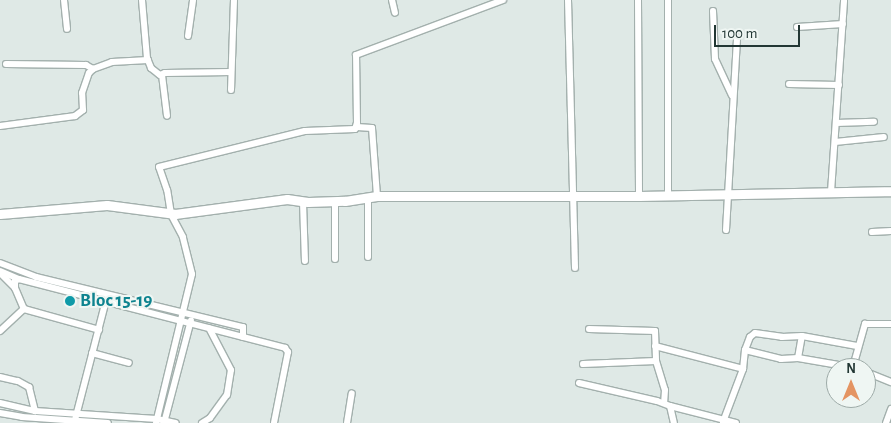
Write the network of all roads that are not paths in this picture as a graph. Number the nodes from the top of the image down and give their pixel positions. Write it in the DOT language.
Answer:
graph roads {
  1 [pos="64,0"];
  2 [pos="142,0"];
  3 [pos="193,0"];
  4 [pos="234,0"];
  5 [pos="392,0"];
  6 [pos="503,0"];
  7 [pos="568,0"];
  8 [pos="638,0"];
  9 [pos="668,0"];
  10 [pos="844,0"];
  11 [pos="713,10"];
  12 [pos="395,13"];
  13 [pos="843,24"];
  14 [pos="797,28"];
  15 [pos="67,29"];
  16 [pos="188,36"];
  17 [pos="737,37"];
  18 [pos="148,60"];
  19 [pos="6,64"];
  20 [pos="93,69"];
  21 [pos="231,72"];
  22 [pos="162,75"];
  23 [pos="789,84"];
  24 [pos="839,85"];
  25 [pos="231,90"];
  26 [pos="732,95"];
  27 [pos="166,116"];
  28 [pos="874,122"];
  29 [pos="836,123"];
  30 [pos="0,126"];
  31 [pos="357,127"];
  32 [pos="884,137"];
  33 [pos="835,142"];
  34 [pos="891,191"];
  35 [pos="831,192"];
  36 [pos="726,194"];
  37 [pos="668,195"];
  38 [pos="573,196"];
  39 [pos="638,196"];
  40 [pos="372,197"];
  41 [pos="335,201"];
  42 [pos="303,202"];
  43 [pos="0,214"];
  44 [pos="171,214"];
  45 [pos="726,230"];
  46 [pos="891,231"];
  47 [pos="872,232"];
  48 [pos="368,257"];
  49 [pos="335,259"];
  50 [pos="305,261"];
  51 [pos="0,263"];
  52 [pos="576,268"];
  53 [pos="0,272"];
  54 [pos="19,279"];
  55 [pos="15,288"];
  56 [pos="106,300"];
  57 [pos="24,309"];
  58 [pos="183,312"];
  59 [pos="192,314"];
  60 [pos="181,320"];
  61 [pos="190,323"];
  62 [pos="891,324"];
  63 [pos="209,328"];
  64 [pos="589,329"];
  65 [pos="0,330"];
  66 [pos="99,330"];
  67 [pos="243,336"];
  68 [pos="802,336"];
  69 [pos="655,346"];
  70 [pos="857,346"];
  71 [pos="745,350"];
  72 [pos="92,353"];
  73 [pos="798,358"];
  74 [pos="855,358"];
  75 [pos="656,361"];
  76 [pos="129,363"];
  77 [pos="826,363"];
  78 [pos="583,364"];
  79 [pos="743,369"];
  80 [pos="876,376"];
  81 [pos="0,377"];
  82 [pos="891,382"];
  83 [pos="579,383"];
  84 [pos="352,393"];
  85 [pos="0,403"];
  86 [pos="667,405"];
  87 [pos="891,409"];
  88 [pos="35,411"];
  89 [pos="0,413"];
  90 [pos="77,413"];
  91 [pos="11,416"];
  92 [pos="23,420"];
  93 [pos="74,420"];
  94 [pos="156,421"];
  95 [pos="723,421"];
  96 [pos="165,422"];
  97 [pos="13,423"];
  98 [pos="108,423"];
  99 [pos="176,423"];
  100 [pos="202,423"];
  101 [pos="274,423"];
  102 [pos="347,423"];
  103 [pos="674,423"];
  104 [pos="736,423"];
  105 [pos="886,423"];
  1 -- 15 [label="street"];
  2 -- 18 [label="street"];
  3 -- 16 [label="street"];
  4 -- 21 [label="street"];
  5 -- 12 [label="street"];
  6 -- 31 [label="street"];
  7 -- 38 [label="street"];
  8 -- 39 [label="street"];
  9 -- 37 [label="street"];
  10 -- 13 [label="street"];
  11 -- 26 [label="street"];
  13 -- 14 [label="street"];
  13 -- 24 [label="street"];
  17 -- 26 [label="street"];
  18 -- 20 [label="street"];
  18 -- 22 [label="street"];
  19 -- 20 [label="street"];
  20 -- 30 [label="street"];
  21 -- 22 [label="street"];
  21 -- 25 [label="street"];
  22 -- 27 [label="street"];
  23 -- 24 [label="street"];
  24 -- 29 [label="street"];
  26 -- 36 [label="street"];
  28 -- 29 [label="street"];
  29 -- 33 [label="street"];
  31 -- 40 [label="street"];
  31 -- 44 [label="street"];
  32 -- 33 [label="street"];
  33 -- 35 [label="street"];
  34 -- 35 [label="street"];
  35 -- 36 [label="street"];
  36 -- 37 [label="street"];
  36 -- 45 [label="street"];
  37 -- 39 [label="street"];
  38 -- 39 [label="street"];
  38 -- 40 [label="street"];
  38 -- 52 [label="street"];
  40 -- 41 [label="street"];
  40 -- 48 [label="street"];
  41 -- 42 [label="street"];
  41 -- 49 [label="street"];
  42 -- 44 [label="street"];
  42 -- 50 [label="street"];
  43 -- 44 [label="street"];
  44 -- 58 [label="street"];
  46 -- 47 [label="street"];
  51 -- 58 [label="street"];
  53 -- 54 [label="street"];
  53 -- 55 [label="street"];
  54 -- 55 [label="street"];
  54 -- 56 [label="street"];
  55 -- 57 [label="street"];
  56 -- 60 [label="street"];
  56 -- 66 [label="street"];
  57 -- 65 [label="street"];
  57 -- 66 [label="street"];
  58 -- 59 [label="street"];
  58 -- 60 [label="street"];
  59 -- 61 [label="street"];
  59 -- 67 [label="street"];
  60 -- 61 [label="street"];
  60 -- 94 [label="street"];
  61 -- 63 [label="street"];
  61 -- 96 [label="street"];
  62 -- 70 [label="street"];
  63 -- 67 [label="street"];
  63 -- 100 [label="street"];
  64 -- 69 [label="street"];
  66 -- 72 [label="street"];
  67 -- 101 [label="street"];
  68 -- 70 [label="street"];
  68 -- 71 [label="street"];
  68 -- 73 [label="street"];
  69 -- 75 [label="street"];
  69 -- 79 [label="street"];
  70 -- 74 [label="street"];
  71 -- 73 [label="street"];
  71 -- 79 [label="street"];
  72 -- 76 [label="street"];
  72 -- 90 [label="street"];
  73 -- 77 [label="street"];
  75 -- 78 [label="street"];
  75 -- 86 [label="street"];
  79 -- 95 [label="street"];
  80 -- 82 [label="street"];
  81 -- 88 [label="street"];
  83 -- 86 [label="street"];
  84 -- 102 [label="street"];
  85 -- 88 [label="street"];
  86 -- 95 [label="street"];
  86 -- 103 [label="street"];
  87 -- 105 [label="street"];
  88 -- 90 [label="street"];
  89 -- 91 [label="street"];
  90 -- 93 [label="street"];
  90 -- 94 [label="street"];
  91 -- 92 [label="street"];
  91 -- 97 [label="street"];
  92 -- 93 [label="street"];
  93 -- 98 [label="street"];
  94 -- 96 [label="street"];
  95 -- 104 [label="street"];
  96 -- 99 [label="street"];
}
